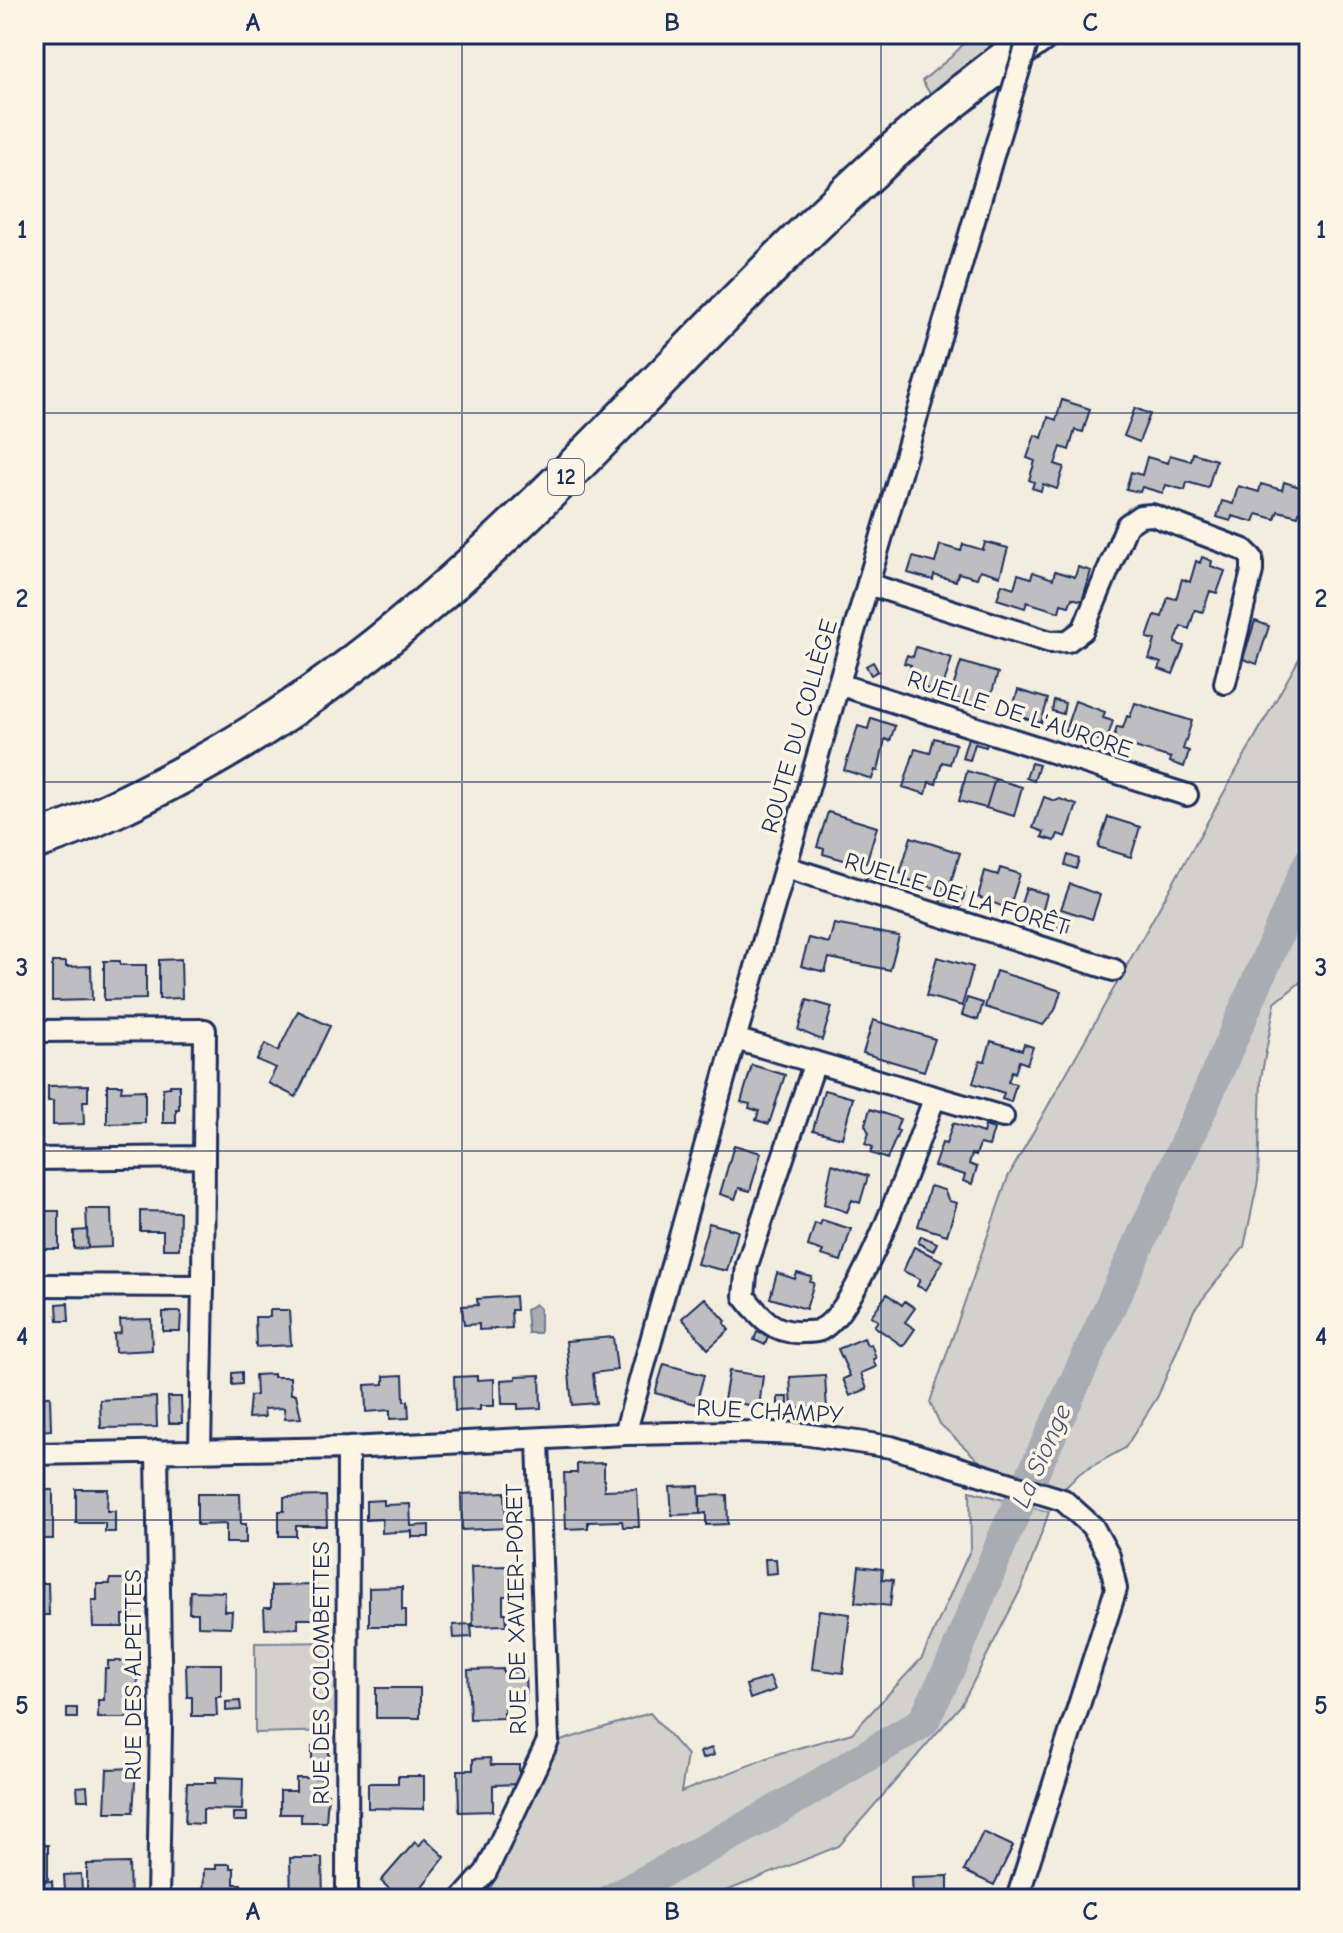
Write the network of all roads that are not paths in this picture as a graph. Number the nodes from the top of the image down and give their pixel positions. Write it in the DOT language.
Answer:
graph roads {
  1 [pos="1030,34"];
  2 [pos="1040,34"];
  3 [pos="868,584"];
  4 [pos="1225,683"];
  5 [pos="838,684"];
  6 [pos="1187,795"];
  7 [pos="34,841"];
  8 [pos="786,867"];
  9 [pos="1114,970"];
  10 [pos="34,1031"];
  11 [pos="735,1039"];
  12 [pos="815,1062"];
  13 [pos="935,1097"];
  14 [pos="1003,1117"];
  15 [pos="202,1157"];
  16 [pos="34,1159"];
  17 [pos="34,1285"];
  18 [pos="203,1286"];
  19 [pos="625,1434"];
  20 [pos="538,1440"];
  21 [pos="348,1448"];
  22 [pos="200,1450"];
  23 [pos="157,1451"];
  24 [pos="34,1454"];
  25 [pos="158,1899"];
  26 [pos="347,1899"];
  27 [pos="462,1899"];
  28 [pos="1017,1899"];
  1 -- 3 [label="street, ROUTE DU COLLÈGE, bridge"];
  2 -- 7 [label="highway, 12"];
  3 -- 4 [label="street"];
  3 -- 5 [label="street, ROUTE DU COLLÈGE"];
  5 -- 6 [label="street, RUELLE DE L'AURORE"];
  5 -- 8 [label="street, ROUTE DU COLLÈGE"];
  8 -- 9 [label="street, RUELLE DE LA FORÊT"];
  8 -- 11 [label="street, ROUTE DU COLLÈGE"];
  10 -- 15 [label="street"];
  11 -- 12 [label="street"];
  11 -- 19 [label="street, ROUTE DU COLLÈGE"];
  12 -- 13 [label="street"];
  12 -- 13 [label="street"];
  13 -- 14 [label="street"];
  15 -- 16 [label="street"];
  15 -- 18 [label="street"];
  17 -- 18 [label="street"];
  18 -- 22 [label="street"];
  19 -- 20 [label="street, RUE CHAMPY"];
  19 -- 28 [label="street, RUE CHAMPY"];
  20 -- 21 [label="street, RUE CHAMPY"];
  20 -- 27 [label="street, RUE DE XAVIER-PORET"];
  21 -- 22 [label="street, RUE CHAMPY"];
  21 -- 26 [label="street, RUE DES COLOMBETTES"];
  22 -- 23 [label="street, RUE CHAMPY"];
  23 -- 24 [label="street, RUE CHAMPY"];
  23 -- 25 [label="street, RUE DES ALPETTES"];
}
